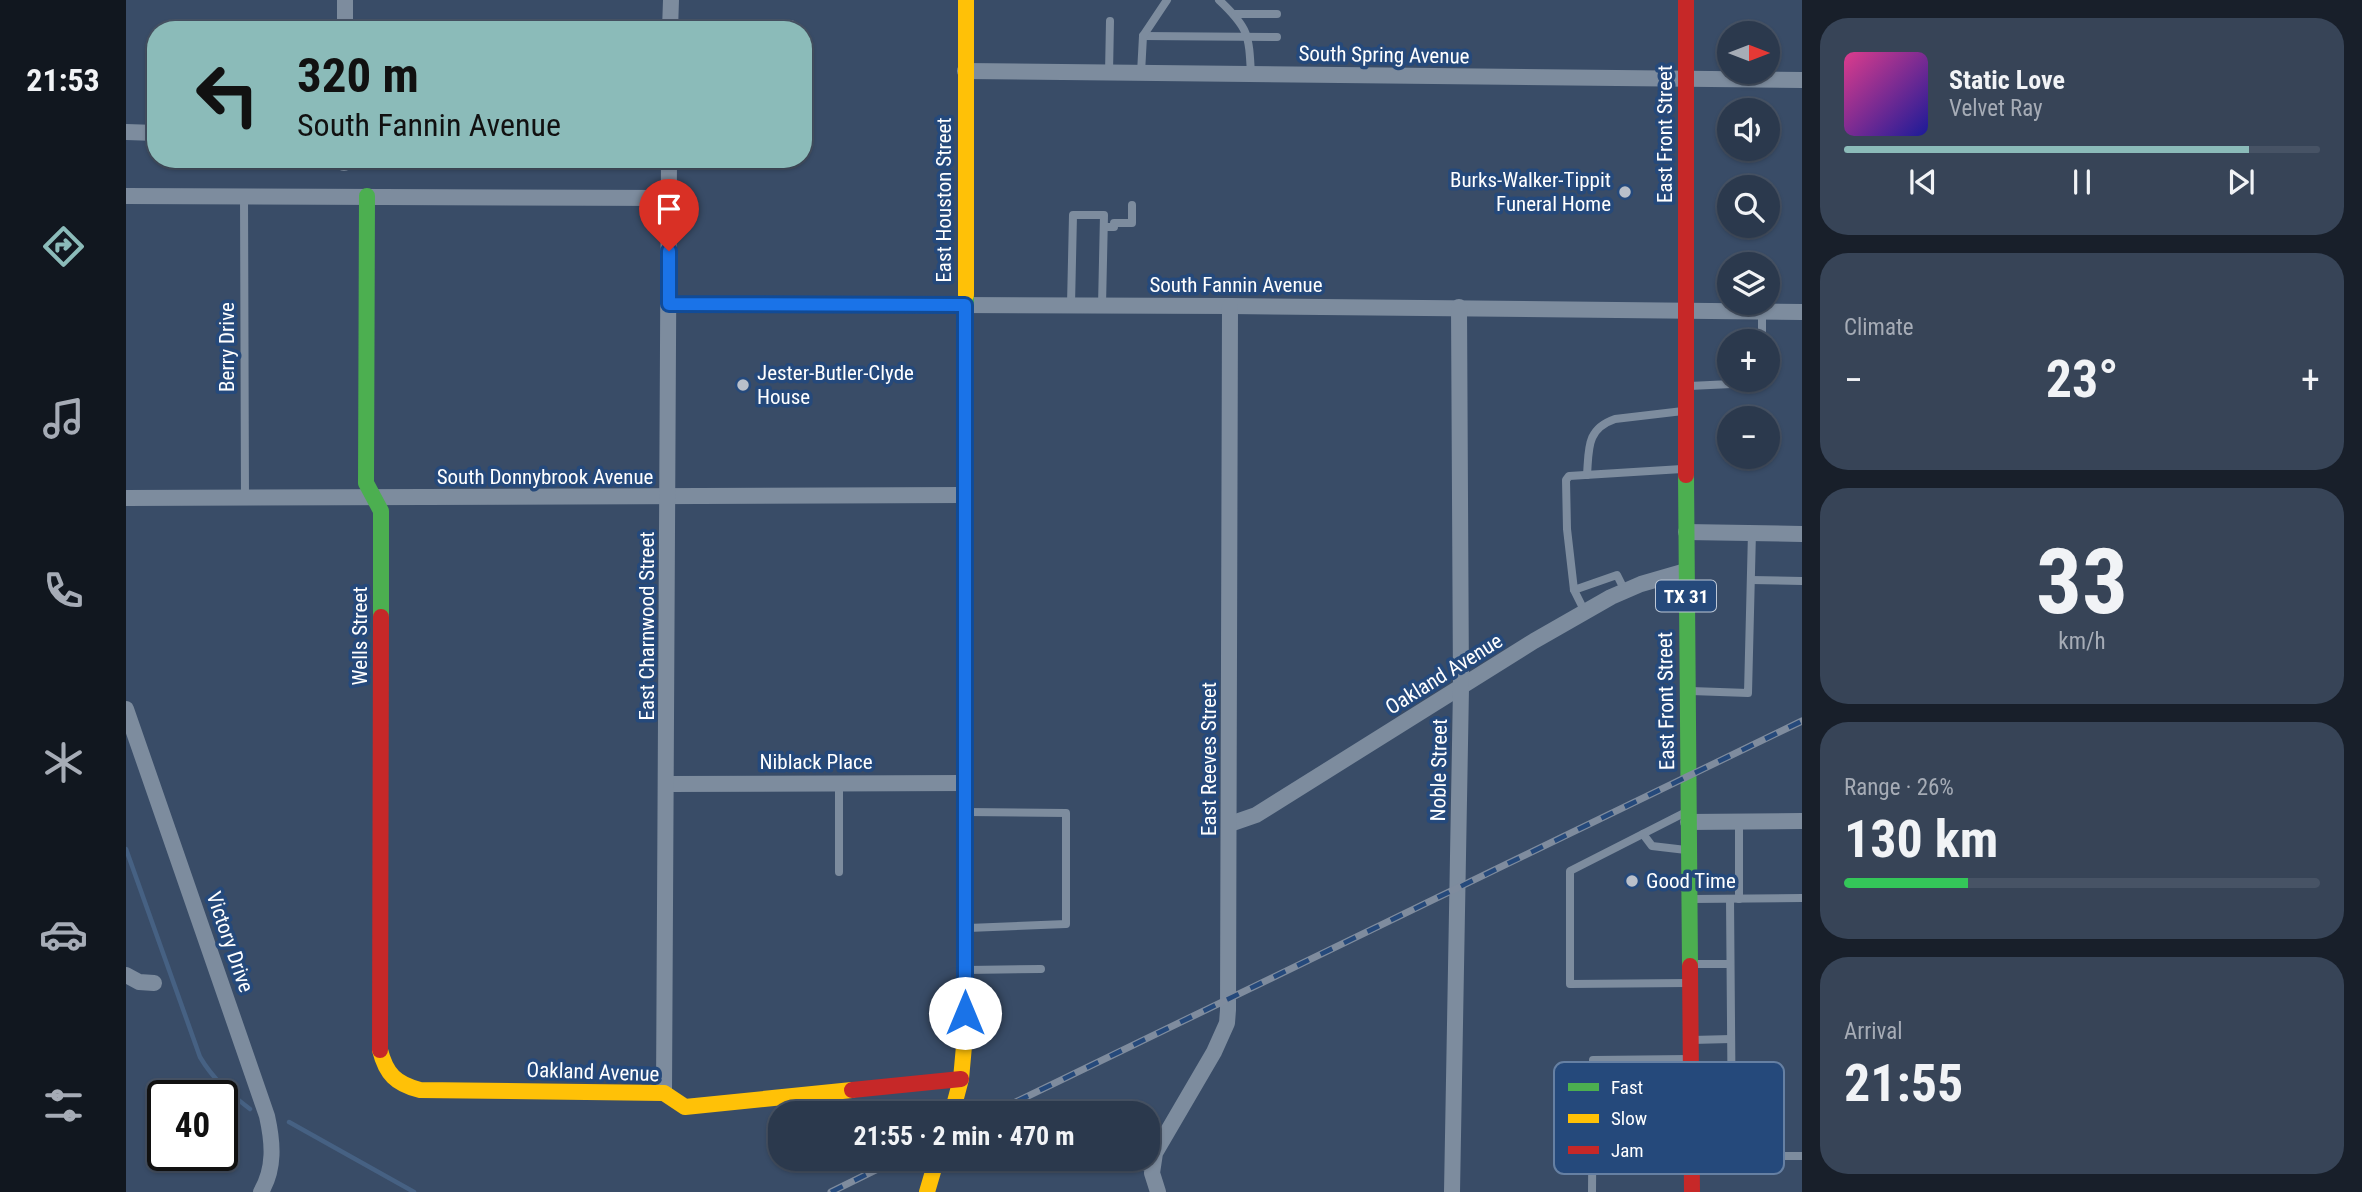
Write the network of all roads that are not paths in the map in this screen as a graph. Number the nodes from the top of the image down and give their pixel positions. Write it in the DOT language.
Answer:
graph roads {
  1 [pos="345,0"];
  2 [pos="671,0"];
  3 [pos="966,0"];
  4 [pos="1167,0"];
  5 [pos="1220,0"];
  6 [pos="1686,0"];
  7 [pos="1277,13"];
  8 [pos="1235,14"];
  9 [pos="345,21"];
  10 [pos="670,21"];
  11 [pos="1110,21"];
  12 [pos="1143,36"];
  13 [pos="1249,37"];
  14 [pos="1277,37"];
  15 [pos="965,71"];
  16 [pos="1109,73"];
  17 [pos="1141,73"];
  18 [pos="1251,75"];
  19 [pos="1686,79"];
  20 [pos="1802,80"];
  21 [pos="126,132"];
  22 [pos="147,132"];
  23 [pos="669,168"];
  24 [pos="126,196"];
  25 [pos="244,196"];
  26 [pos="367,196"];
  27 [pos="669,198"];
  28 [pos="1132,205"];
  29 [pos="1104,227"];
  30 [pos="669,304"];
  31 [pos="965,305"];
  32 [pos="1071,305"];
  33 [pos="1102,306"];
  34 [pos="1230,306"];
  35 [pos="1460,307"];
  36 [pos="1686,311"];
  37 [pos="1717,311"];
  38 [pos="1780,312"];
  39 [pos="1802,312"];
  40 [pos="1717,385"];
  41 [pos="1686,386"];
  42 [pos="1686,411"];
  43 [pos="1686,469"];
  44 [pos="1587,475"];
  45 [pos="964,495"];
  46 [pos="668,497"];
  47 [pos="126,498"];
  48 [pos="244,498"];
  49 [pos="374,498"];
  50 [pos="1686,532"];
  51 [pos="1752,532"];
  52 [pos="1802,534"];
  53 [pos="1686,571"];
  54 [pos="1751,580"];
  55 [pos="1802,581"];
  56 [pos="1574,590"];
  57 [pos="1625,591"];
  58 [pos="1585,612"];
  59 [pos="1461,688"];
  60 [pos="1687,691"];
  61 [pos="126,709"];
  62 [pos="839,783"];
  63 [pos="964,783"];
  64 [pos="667,784"];
  65 [pos="964,812"];
  66 [pos="1688,816"];
  67 [pos="1739,821"];
  68 [pos="1802,821"];
  69 [pos="1230,824"];
  70 [pos="1643,834"];
  71 [pos="1688,850"];
  72 [pos="839,872"];
  73 [pos="1802,898"];
  74 [pos="1689,899"];
  75 [pos="1735,899"];
  76 [pos="964,928"];
  77 [pos="1690,964"];
  78 [pos="1730,964"];
  79 [pos="964,970"];
  80 [pos="1041,970"];
  81 [pos="126,975"];
  82 [pos="155,983"];
  83 [pos="1690,983"];
  84 [pos="1731,1039"];
  85 [pos="1690,1040"];
  86 [pos="1690,1059"];
  87 [pos="1649,1060"];
  88 [pos="1593,1062"];
  89 [pos="1690,1062"];
  90 [pos="1731,1062"];
  91 [pos="391,1076"];
  92 [pos="961,1079"];
  93 [pos="664,1093"];
  94 [pos="955,1101"];
  95 [pos="1160,1147"];
  96 [pos="1784,1156"];
  97 [pos="1802,1156"];
  98 [pos="933,1171"];
  99 [pos="1152,1171"];
  100 [pos="1592,1174"];
  101 [pos="1692,1174"];
  102 [pos="261,1192"];
  103 [pos="927,1192"];
  104 [pos="1158,1192"];
  105 [pos="1452,1192"];
  106 [pos="1592,1192"];
  107 [pos="1692,1192"];
  1 -- 9 [label="street"];
  2 -- 10 [label="street"];
  3 -- 15 [label="street, East Houston Street"];
  4 -- 12 [label="lane"];
  5 -- 8 [label="lane"];
  6 -- 19 [label="street, East Front Street / TX 31"];
  7 -- 8 [label="lane"];
  8 -- 13 [label="lane"];
  11 -- 16 [label="lane"];
  12 -- 13 [label="lane"];
  12 -- 17 [label="lane"];
  13 -- 14 [label="lane"];
  13 -- 18 [label="lane"];
  15 -- 16 [label="street, South Spring Avenue"];
  15 -- 31 [label="street, East Houston Street"];
  16 -- 17 [label="street, South Spring Avenue"];
  17 -- 18 [label="street, South Spring Avenue"];
  18 -- 19 [label="street, South Spring Avenue"];
  19 -- 20 [label="street, South Spring Avenue"];
  19 -- 36 [label="street, East Front Street / TX 31"];
  21 -- 22 [label="street"];
  23 -- 27 [label="street, East Charnwood Street"];
  24 -- 25 [label="street"];
  25 -- 26 [label="street"];
  25 -- 48 [label="lane, Berry Drive"];
  26 -- 27 [label="street"];
  26 -- 49 [label="street, Wells Street"];
  27 -- 30 [label="street, East Charnwood Street"];
  28 -- 29 [label="lane"];
  29 -- 32 [label="lane"];
  29 -- 33 [label="lane"];
  30 -- 31 [label="street, South Fannin Avenue"];
  30 -- 46 [label="street, East Charnwood Street"];
  31 -- 32 [label="street, South Fannin Avenue"];
  31 -- 45 [label="street, East Houston Street"];
  32 -- 33 [label="street, South Fannin Avenue"];
  33 -- 34 [label="street, South Fannin Avenue"];
  34 -- 35 [label="street, South Fannin Avenue"];
  34 -- 69 [label="street, East Reeves Street"];
  35 -- 36 [label="street, South Fannin Avenue"];
  35 -- 59 [label="street, Noble Street"];
  36 -- 37 [label="street, South Fannin Avenue"];
  36 -- 41 [label="street, East Front Street / TX 31"];
  38 -- 39 [label="street, South Fannin Avenue"];
  40 -- 41 [label="lane"];
  41 -- 42 [label="street, East Front Street / TX 31"];
  42 -- 43 [label="street, East Front Street / TX 31"];
  42 -- 44 [label="lane"];
  43 -- 44 [label="lane"];
  43 -- 50 [label="street, East Front Street / TX 31"];
  44 -- 56 [label="lane"];
  45 -- 46 [label="street, South Donnybrook Avenue"];
  45 -- 63 [label="street, East Houston Street"];
  46 -- 49 [label="street, South Donnybrook Avenue"];
  46 -- 64 [label="street, East Charnwood Street"];
  47 -- 48 [label="street, South Donnybrook Avenue"];
  48 -- 49 [label="street, South Donnybrook Avenue"];
  49 -- 91 [label="street, Wells Street"];
  50 -- 51 [label="street"];
  50 -- 53 [label="street, East Front Street / TX 31"];
  51 -- 52 [label="street"];
  51 -- 54 [label="lane"];
  53 -- 57 [label="street, Oakland Avenue"];
  53 -- 60 [label="street, East Front Street / TX 31"];
  54 -- 55 [label="lane"];
  54 -- 60 [label="lane"];
  56 -- 57 [label="lane"];
  56 -- 58 [label="lane"];
  57 -- 58 [label="street, Oakland Avenue"];
  58 -- 59 [label="street, Oakland Avenue"];
  59 -- 69 [label="street, Oakland Avenue"];
  59 -- 105 [label="street, Noble Street"];
  60 -- 66 [label="street, East Front Street / TX 31"];
  61 -- 102 [label="street, Victory Drive"];
  62 -- 63 [label="street, Niblack Place"];
  62 -- 64 [label="street, Niblack Place"];
  62 -- 72 [label="lane"];
  63 -- 65 [label="street, East Houston Street"];
  64 -- 93 [label="street, East Charnwood Street"];
  65 -- 76 [label="street, East Houston Street"];
  65 -- 76 [label="lane"];
  66 -- 67 [label="street"];
  66 -- 70 [label="lane"];
  66 -- 71 [label="street, East Front Street / TX 31"];
  67 -- 68 [label="street"];
  67 -- 75 [label="lane"];
  69 -- 95 [label="street, East Reeves Street"];
  70 -- 71 [label="lane"];
  70 -- 83 [label="lane"];
  71 -- 74 [label="street, East Front Street / TX 31"];
  73 -- 75 [label="lane"];
  74 -- 75 [label="lane"];
  74 -- 77 [label="street, East Front Street / TX 31"];
  75 -- 78 [label="lane"];
  76 -- 79 [label="street, East Houston Street"];
  77 -- 78 [label="lane"];
  77 -- 83 [label="street, East Front Street / TX 31"];
  78 -- 84 [label="lane"];
  79 -- 80 [label="lane"];
  79 -- 92 [label="street, East Houston Street"];
  81 -- 82 [label="street"];
  83 -- 85 [label="street, East Front Street / TX 31"];
  84 -- 85 [label="lane"];
  84 -- 90 [label="lane"];
  85 -- 86 [label="street, East Front Street / TX 31"];
  86 -- 87 [label="lane"];
  86 -- 89 [label="street, East Front Street / TX 31"];
  87 -- 88 [label="lane"];
  91 -- 93 [label="street, Oakland Avenue"];
  92 -- 93 [label="street, Oakland Avenue"];
  92 -- 94 [label="street, East Houston Street"];
  96 -- 97 [label="lane"];
  98 -- 103 [label="street"];
  99 -- 104 [label="street"];
  100 -- 106 [label="lane"];
  101 -- 107 [label="street, East Front Street / TX 31"];
}
